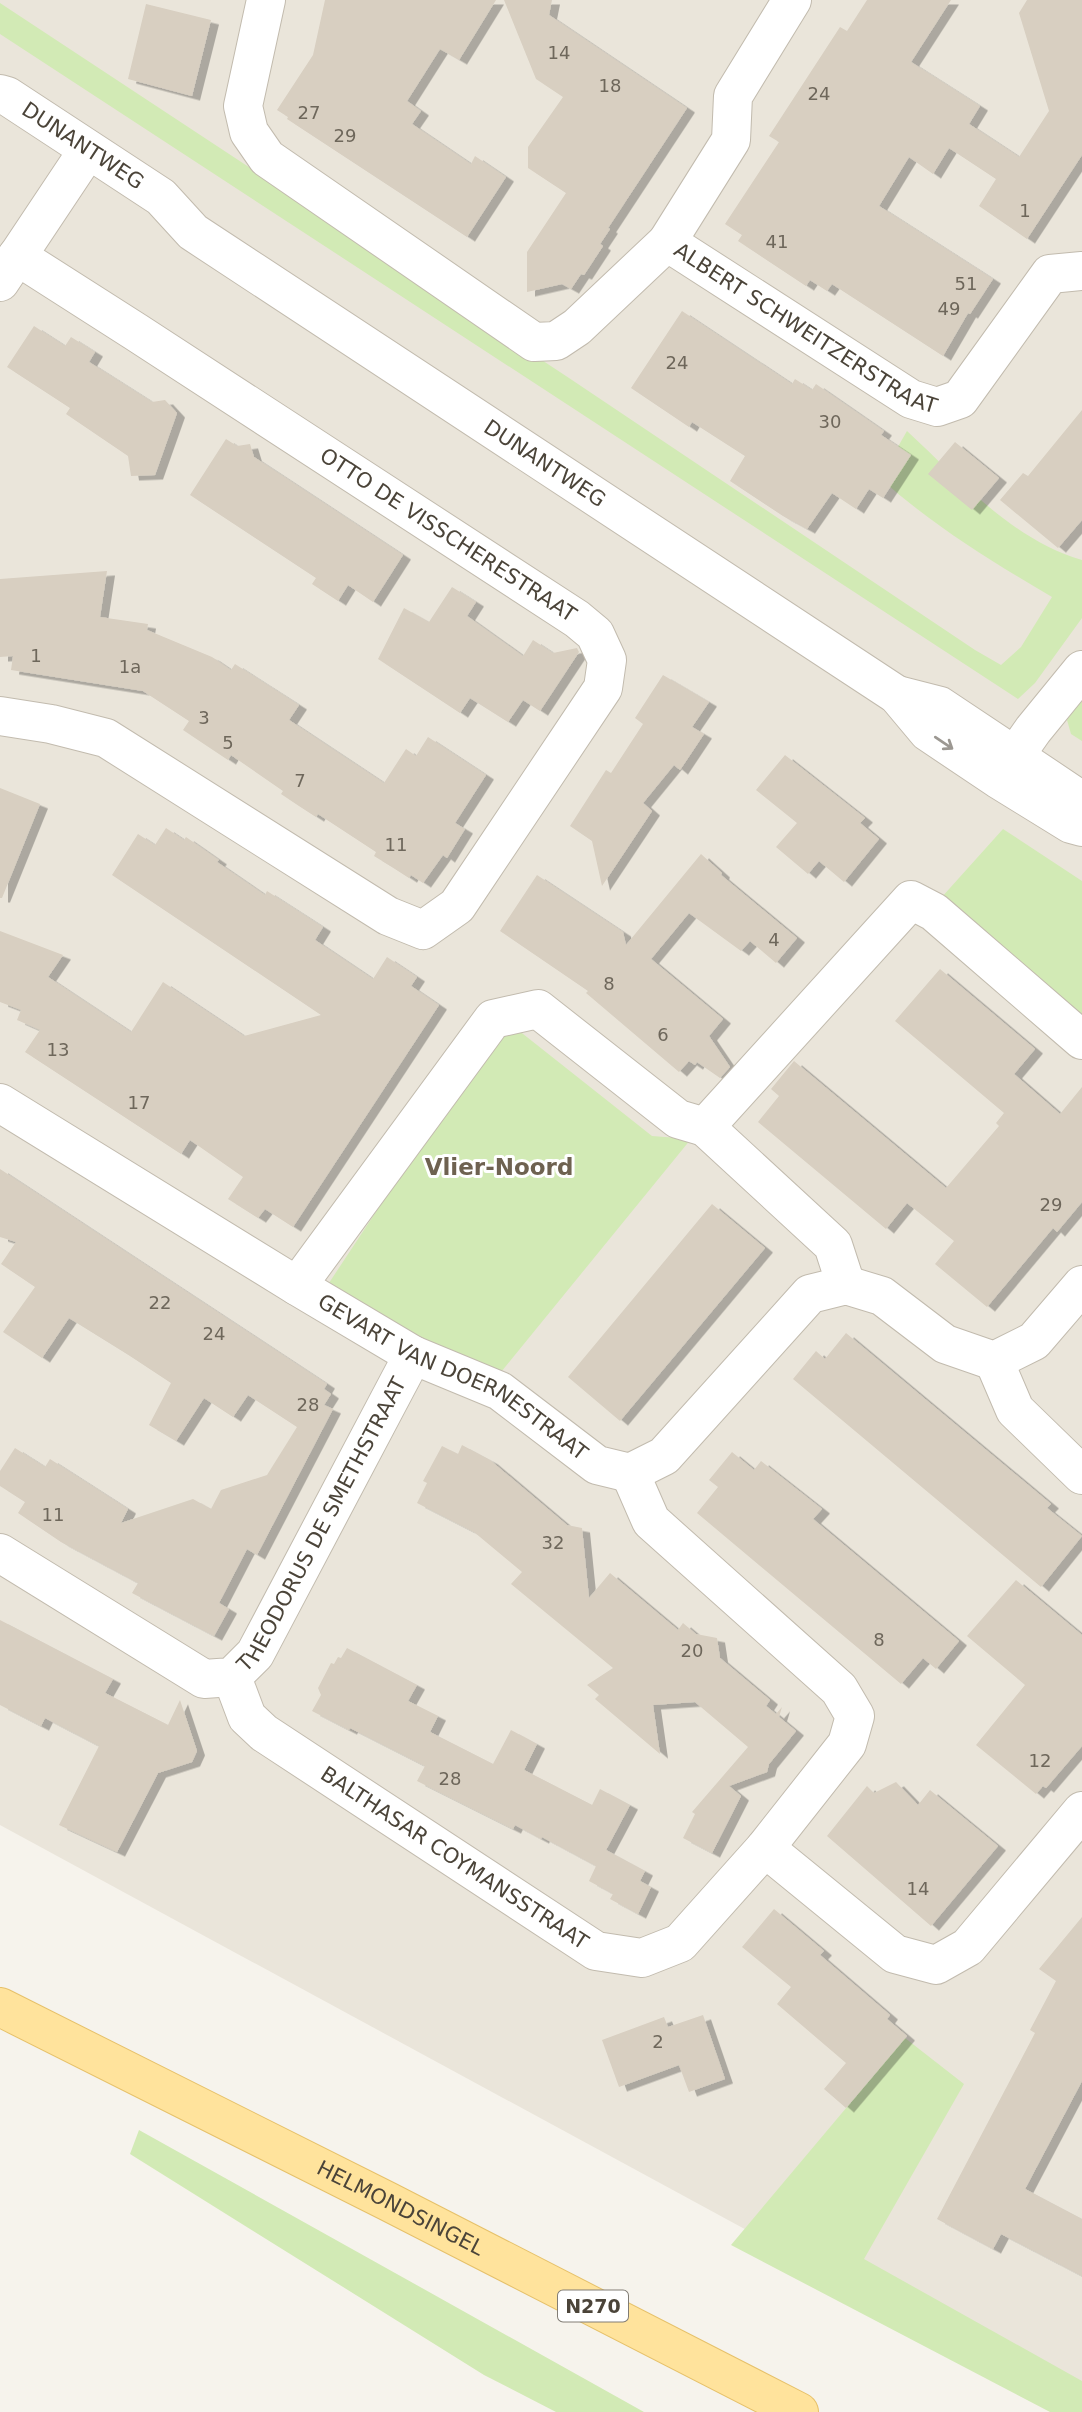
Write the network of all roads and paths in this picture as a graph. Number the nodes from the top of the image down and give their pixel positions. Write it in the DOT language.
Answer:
graph roads {
  1 [pos="265,0"];
  2 [pos="793,0"];
  3 [pos="0,94"];
  4 [pos="0,118"];
  5 [pos="82,160"];
  6 [pos="667,242"];
  7 [pos="8,269"];
  8 [pos="1082,271"];
  9 [pos="1082,670"];
  10 [pos="0,716"];
  11 [pos="1006,767"];
  12 [pos="1082,800"];
  13 [pos="1082,827"];
  14 [pos="1082,1040"];
  15 [pos="0,1102"];
  16 [pos="705,1127"];
  17 [pos="846,1285"];
  18 [pos="1082,1285"];
  19 [pos="297,1286"];
  20 [pos="414,1355"];
  21 [pos="994,1361"];
  22 [pos="630,1473"];
  23 [pos="1082,1475"];
  24 [pos="0,1553"];
  25 [pos="232,1677"];
  26 [pos="1082,1811"];
  27 [pos="765,1848"];
  28 [pos="0,2007"];
  29 [pos="799,2412"];
  1 -- 6 [label="street, ALBERT SCHWEITZERSTRAAT"];
  2 -- 6 [label="street"];
  3 -- 5 [label="street, DUNANTWEG"];
  4 -- 5 [label="street, DUNANTWEG"];
  5 -- 7 [label="street"];
  5 -- 11 [label="street, DUNANTWEG"];
  6 -- 8 [label="street, ALBERT SCHWEITZERSTRAAT"];
  7 -- 10 [label="street, OTTO DE VISSCHERESTRAAT"];
  9 -- 11 [label="street"];
  11 -- 12 [label="street, DUNANTWEG"];
  11 -- 13 [label="street, DUNANTWEG"];
  14 -- 16 [label="street"];
  15 -- 19 [label="street, GEVART VAN DOERNESTRAAT"];
  16 -- 17 [label="street"];
  16 -- 19 [label="street"];
  17 -- 21 [label="street"];
  17 -- 22 [label="street"];
  18 -- 21 [label="street"];
  19 -- 20 [label="street, GEVART VAN DOERNESTRAAT"];
  20 -- 22 [label="street, GEVART VAN DOERNESTRAAT"];
  20 -- 25 [label="street, THEODORUS DE SMETHSTRAAT"];
  21 -- 23 [label="street"];
  22 -- 27 [label="street, BALTHASAR COYMANSSTRAAT"];
  24 -- 25 [label="street, THEODORUS DE SMETHSTRAAT"];
  25 -- 27 [label="street, BALTHASAR COYMANSSTRAAT"];
  26 -- 27 [label="street"];
  28 -- 29 [label="main road, HELMONDSINGEL / N270"];
}
